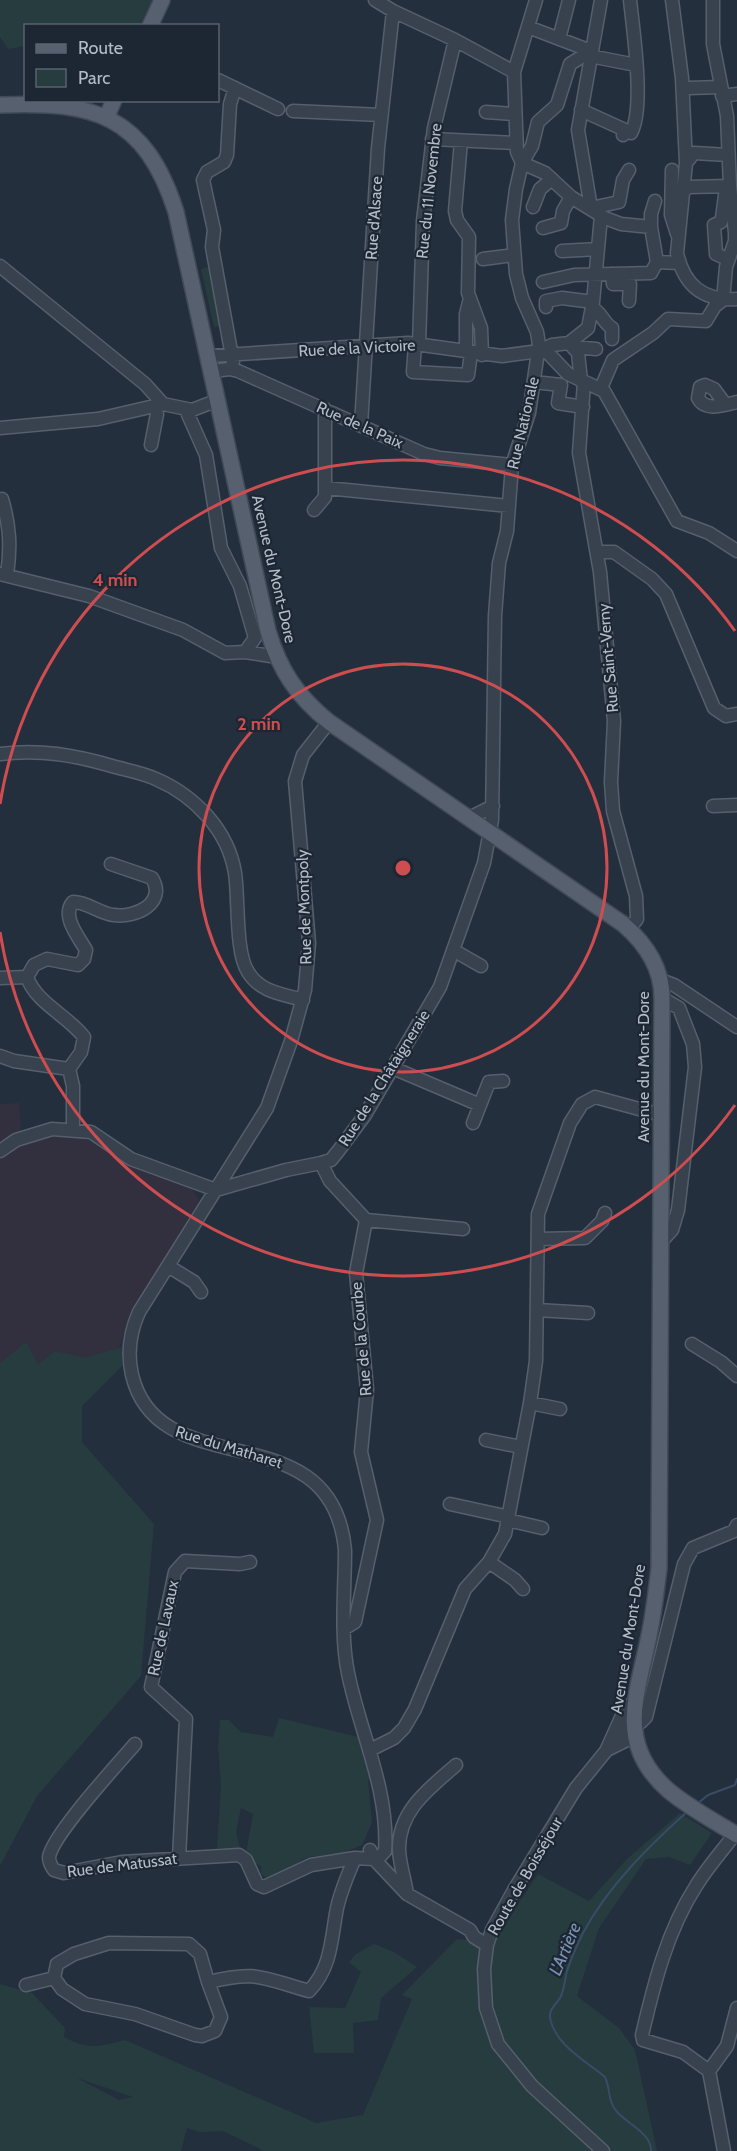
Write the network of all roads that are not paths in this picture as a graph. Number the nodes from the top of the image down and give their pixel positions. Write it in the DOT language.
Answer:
graph roads {
  1 [pos="162,0"];
  2 [pos="375,0"];
  3 [pos="536,0"];
  4 [pos="569,0"];
  5 [pos="601,0"];
  6 [pos="630,0"];
  7 [pos="672,0"];
  8 [pos="713,0"];
  9 [pos="393,11"];
  10 [pos="151,24"];
  11 [pos="528,27"];
  12 [pos="559,39"];
  13 [pos="455,40"];
  14 [pos="591,54"];
  15 [pos="636,65"];
  16 [pos="513,72"];
  17 [pos="219,80"];
  18 [pos="235,88"];
  19 [pos="689,88"];
  20 [pos="721,92"];
  21 [pos="737,94"];
  22 [pos="113,102"];
  23 [pos="0,105"];
  24 [pos="278,109"];
  25 [pos="581,110"];
  26 [pos="293,111"];
  27 [pos="486,112"];
  28 [pos="514,114"];
  29 [pos="381,115"];
  30 [pos="107,116"];
  31 [pos="432,139"];
  32 [pos="461,141"];
  33 [pos="516,143"];
  34 [pos="728,155"];
  35 [pos="522,163"];
  36 [pos="686,163"];
  37 [pos="629,170"];
  38 [pos="672,170"];
  39 [pos="552,179"];
  40 [pos="728,187"];
  41 [pos="682,192"];
  42 [pos="571,197"];
  43 [pos="655,201"];
  44 [pos="533,207"];
  45 [pos="596,212"];
  46 [pos="651,227"];
  47 [pos="736,227"];
  48 [pos="543,228"];
  49 [pos="677,234"];
  50 [pos="598,249"];
  51 [pos="562,251"];
  52 [pos="513,255"];
  53 [pos="483,259"];
  54 [pos="727,259"];
  55 [pos="657,262"];
  56 [pos="679,263"];
  57 [pos="0,266"];
  58 [pos="612,274"];
  59 [pos="596,276"];
  60 [pos="543,282"];
  61 [pos="737,299"];
  62 [pos="593,300"];
  63 [pos="723,300"];
  64 [pos="629,301"];
  65 [pos="546,308"];
  66 [pos="612,339"];
  67 [pos="417,344"];
  68 [pos="365,345"];
  69 [pos="572,345"];
  70 [pos="596,349"];
  71 [pos="539,351"];
  72 [pos="473,353"];
  73 [pos="236,355"];
  74 [pos="211,364"];
  75 [pos="234,370"];
  76 [pos="567,373"];
  77 [pos="534,382"];
  78 [pos="583,382"];
  79 [pos="561,385"];
  80 [pos="601,388"];
  81 [pos="219,400"];
  82 [pos="159,405"];
  83 [pos="583,407"];
  84 [pos="325,409"];
  85 [pos="186,410"];
  86 [pos="361,425"];
  87 [pos="0,428"];
  88 [pos="151,445"];
  89 [pos="512,465"];
  90 [pos="326,488"];
  91 [pos="2,499"];
  92 [pos="509,506"];
  93 [pos="314,510"];
  94 [pos="737,551"];
  95 [pos="598,552"];
  96 [pos="3,574"];
  97 [pos="262,635"];
  98 [pos="245,652"];
  99 [pos="276,657"];
  100 [pos="737,714"];
  101 [pos="329,722"];
  102 [pos="0,754"];
  103 [pos="737,805"];
  104 [pos="493,806"];
  105 [pos="713,806"];
  106 [pos="469,818"];
  107 [pos="490,832"];
  108 [pos="111,864"];
  109 [pos="629,929"];
  110 [pos="453,950"];
  111 [pos="482,966"];
  112 [pos="27,977"];
  113 [pos="0,978"];
  114 [pos="661,980"];
  115 [pos="662,998"];
  116 [pos="303,1000"];
  117 [pos="737,1027"];
  118 [pos="0,1056"];
  119 [pos="393,1068"];
  120 [pos="69,1069"];
  121 [pos="503,1081"];
  122 [pos="480,1106"];
  123 [pos="662,1115"];
  124 [pos="473,1123"];
  125 [pos="73,1129"];
  126 [pos="0,1150"];
  127 [pos="321,1163"];
  128 [pos="216,1190"];
  129 [pos="605,1213"];
  130 [pos="366,1220"];
  131 [pos="464,1229"];
  132 [pos="538,1239"];
  133 [pos="661,1242"];
  134 [pos="168,1266"];
  135 [pos="201,1292"];
  136 [pos="537,1310"];
  137 [pos="588,1313"];
  138 [pos="692,1344"];
  139 [pos="737,1376"];
  140 [pos="530,1403"];
  141 [pos="560,1409"];
  142 [pos="486,1440"];
  143 [pos="521,1447"];
  144 [pos="450,1504"];
  145 [pos="508,1518"];
  146 [pos="542,1528"];
  147 [pos="736,1529"];
  148 [pos="250,1562"];
  149 [pos="489,1562"];
  150 [pos="523,1589"];
  151 [pos="345,1628"];
  152 [pos="633,1702"];
  153 [pos="616,1732"];
  154 [pos="635,1736"];
  155 [pos="135,1744"];
  156 [pos="611,1748"];
  157 [pos="370,1750"];
  158 [pos="456,1765"];
  159 [pos="736,1834"];
  160 [pos="376,1853"];
  161 [pos="178,1858"];
  162 [pos="356,1858"];
  163 [pos="407,1894"];
  164 [pos="470,1930"];
  165 [pos="492,1930"];
  166 [pos="487,1946"];
  167 [pos="54,1978"];
  168 [pos="208,1982"];
  169 [pos="26,1985"];
  170 [pos="737,2008"];
  171 [pos="709,2071"];
  172 [pos="603,2151"];
  173 [pos="724,2151"];
  1 -- 10 [label="main road"];
  2 -- 9 [label="street"];
  3 -- 11 [label="street"];
  4 -- 12 [label="street"];
  5 -- 14 [label="street"];
  6 -- 15 [label="street"];
  7 -- 36 [label="street"];
  8 -- 20 [label="street"];
  9 -- 13 [label="street"];
  9 -- 29 [label="street, Rue d'Alsace"];
  11 -- 12 [label="street"];
  11 -- 16 [label="street"];
  12 -- 14 [label="street"];
  13 -- 16 [label="street"];
  13 -- 31 [label="street, Rue du 11 Novembre"];
  14 -- 15 [label="street"];
  14 -- 25 [label="street"];
  14 -- 35 [label="street, Rue Nationale"];
  15 -- 25 [label="street"];
  16 -- 28 [label="street"];
  17 -- 18 [label="street"];
  18 -- 24 [label="street"];
  18 -- 73 [label="street"];
  19 -- 20 [label="street"];
  20 -- 21 [label="street"];
  20 -- 34 [label="street"];
  22 -- 30 [label="main road"];
  23 -- 30 [label="main road"];
  25 -- 45 [label="street"];
  26 -- 29 [label="street"];
  27 -- 28 [label="street"];
  28 -- 33 [label="street"];
  29 -- 68 [label="street, Rue d'Alsace"];
  30 -- 74 [label="main road, Avenue du Mont-Dore"];
  31 -- 32 [label="street"];
  31 -- 67 [label="street, Rue du 11 Novembre"];
  32 -- 33 [label="street"];
  32 -- 72 [label="street"];
  33 -- 35 [label="street"];
  34 -- 36 [label="street"];
  34 -- 40 [label="street"];
  35 -- 39 [label="street"];
  35 -- 52 [label="street, Rue Nationale"];
  36 -- 41 [label="street"];
  37 -- 45 [label="street"];
  38 -- 49 [label="street"];
  39 -- 42 [label="street"];
  39 -- 44 [label="street"];
  40 -- 41 [label="street"];
  40 -- 47 [label="street"];
  40 -- 54 [label="street"];
  41 -- 49 [label="street"];
  42 -- 45 [label="street"];
  42 -- 48 [label="street"];
  43 -- 46 [label="street"];
  45 -- 46 [label="street"];
  45 -- 50 [label="street"];
  46 -- 55 [label="street"];
  47 -- 54 [label="street"];
  49 -- 56 [label="street"];
  50 -- 51 [label="street"];
  50 -- 59 [label="street"];
  52 -- 53 [label="street"];
  52 -- 71 [label="street, Rue Nationale"];
  54 -- 63 [label="street"];
  55 -- 56 [label="street"];
  55 -- 58 [label="street"];
  56 -- 63 [label="street"];
  57 -- 82 [label="street"];
  58 -- 59 [label="street"];
  58 -- 64 [label="street"];
  59 -- 60 [label="street"];
  59 -- 62 [label="street"];
  61 -- 63 [label="street"];
  62 -- 65 [label="street"];
  62 -- 66 [label="street"];
  62 -- 69 [label="street"];
  63 -- 80 [label="street"];
  67 -- 68 [label="street, Rue de la Victoire"];
  67 -- 72 [label="street, Rue de la Victoire"];
  67 -- 72 [label="street, Rue du 11 Novembre"];
  68 -- 73 [label="street, Rue de la Victoire"];
  68 -- 86 [label="street, Rue d'Alsace"];
  69 -- 70 [label="street"];
  69 -- 71 [label="street, Rue de la Victoire"];
  69 -- 78 [label="street, Rue Saint-Verny"];
  71 -- 72 [label="street, Rue de la Victoire"];
  71 -- 76 [label="street"];
  71 -- 77 [label="street, Rue Nationale"];
  73 -- 74 [label="street, Rue de la Victoire"];
  73 -- 75 [label="street"];
  74 -- 75 [label="street, Rue de la Paix"];
  74 -- 81 [label="main road, Avenue du Mont-Dore"];
  75 -- 84 [label="street, Rue de la Paix"];
  76 -- 78 [label="street"];
  76 -- 79 [label="street"];
  77 -- 79 [label="street"];
  77 -- 89 [label="street, Rue Nationale"];
  78 -- 80 [label="street"];
  78 -- 83 [label="street, Rue Saint-Verny"];
  79 -- 83 [label="street"];
  80 -- 94 [label="street"];
  81 -- 85 [label="street"];
  81 -- 97 [label="main road, Avenue du Mont-Dore"];
  82 -- 85 [label="street"];
  82 -- 87 [label="street"];
  82 -- 88 [label="street"];
  83 -- 95 [label="street, Rue Saint-Verny"];
  84 -- 86 [label="street, Rue de la Paix"];
  84 -- 90 [label="street"];
  85 -- 97 [label="street"];
  86 -- 89 [label="street, Rue de la Paix"];
  89 -- 92 [label="street, Rue Nationale"];
  90 -- 92 [label="street"];
  90 -- 93 [label="street"];
  91 -- 96 [label="street"];
  92 -- 104 [label="street, Rue Nationale"];
  95 -- 100 [label="street"];
  95 -- 109 [label="street, Rue Saint-Verny"];
  96 -- 98 [label="street"];
  97 -- 98 [label="street"];
  97 -- 99 [label="main road, Avenue du Mont-Dore"];
  98 -- 99 [label="street"];
  99 -- 101 [label="main road, Avenue du Mont-Dore"];
  101 -- 106 [label="main road, Avenue du Mont-Dore"];
  101 -- 116 [label="street, Rue de Montpoly"];
  102 -- 116 [label="street"];
  103 -- 105 [label="street"];
  104 -- 106 [label="street"];
  104 -- 107 [label="street, Rue Nationale"];
  106 -- 107 [label="main road, Avenue du Mont-Dore"];
  107 -- 109 [label="main road, Avenue du Mont-Dore"];
  107 -- 110 [label="street, Rue de la Châtaigneraie"];
  108 -- 112 [label="street"];
  109 -- 114 [label="main road, Avenue du Mont-Dore"];
  110 -- 111 [label="street"];
  110 -- 119 [label="street, Rue de la Châtaigneraie"];
  112 -- 113 [label="street"];
  112 -- 120 [label="street"];
  114 -- 115 [label="main road, Avenue du Mont-Dore"];
  114 -- 117 [label="street"];
  115 -- 123 [label="main road, Avenue du Mont-Dore"];
  115 -- 133 [label="street"];
  116 -- 128 [label="street, Rue de Montpoly"];
  118 -- 120 [label="street"];
  119 -- 122 [label="street"];
  119 -- 127 [label="street, Rue de la Châtaigneraie"];
  120 -- 125 [label="street"];
  121 -- 122 [label="street"];
  122 -- 124 [label="street"];
  123 -- 132 [label="street"];
  123 -- 133 [label="main road, Avenue du Mont-Dore"];
  125 -- 126 [label="street"];
  125 -- 128 [label="street"];
  127 -- 128 [label="street, Rue de la Châtaigneraie"];
  127 -- 130 [label="street"];
  128 -- 134 [label="street, Rue du Matharet"];
  129 -- 132 [label="street"];
  130 -- 131 [label="street"];
  130 -- 151 [label="street, Rue de la Courbe"];
  132 -- 136 [label="street"];
  133 -- 152 [label="main road, Avenue du Mont-Dore"];
  134 -- 135 [label="street"];
  134 -- 151 [label="street, Rue du Matharet"];
  136 -- 137 [label="street"];
  136 -- 140 [label="street"];
  138 -- 139 [label="street"];
  140 -- 141 [label="street"];
  140 -- 143 [label="street"];
  142 -- 143 [label="street"];
  143 -- 145 [label="street"];
  144 -- 145 [label="street"];
  145 -- 146 [label="street"];
  145 -- 149 [label="street"];
  147 -- 154 [label="street"];
  148 -- 161 [label="street, Rue de Lavaux"];
  149 -- 150 [label="street"];
  149 -- 157 [label="street"];
  151 -- 157 [label="street, Rue du Matharet"];
  152 -- 153 [label="street, Route de Boisséjour"];
  152 -- 154 [label="main road, Avenue du Mont-Dore"];
  153 -- 154 [label="street"];
  153 -- 156 [label="street, Route de Boisséjour"];
  154 -- 156 [label="street"];
  154 -- 159 [label="main road, Avenue du Mont-Dore"];
  155 -- 161 [label="street, Rue de Matussat"];
  156 -- 165 [label="street, Route de Boisséjour"];
  157 -- 160 [label="street, Rue du Matharet"];
  158 -- 163 [label="street"];
  159 -- 171 [label="street"];
  160 -- 162 [label="street"];
  160 -- 163 [label="street"];
  161 -- 162 [label="street, Rue de Matussat"];
  162 -- 168 [label="street"];
  163 -- 164 [label="street"];
  164 -- 165 [label="street"];
  164 -- 166 [label="street"];
  165 -- 166 [label="street, Route de Boisséjour"];
  166 -- 172 [label="street, Route de Boisséjour"];
  167 -- 168 [label="street"];
  167 -- 168 [label="street"];
  167 -- 169 [label="street"];
  170 -- 171 [label="street"];
  171 -- 173 [label="street"];
}
